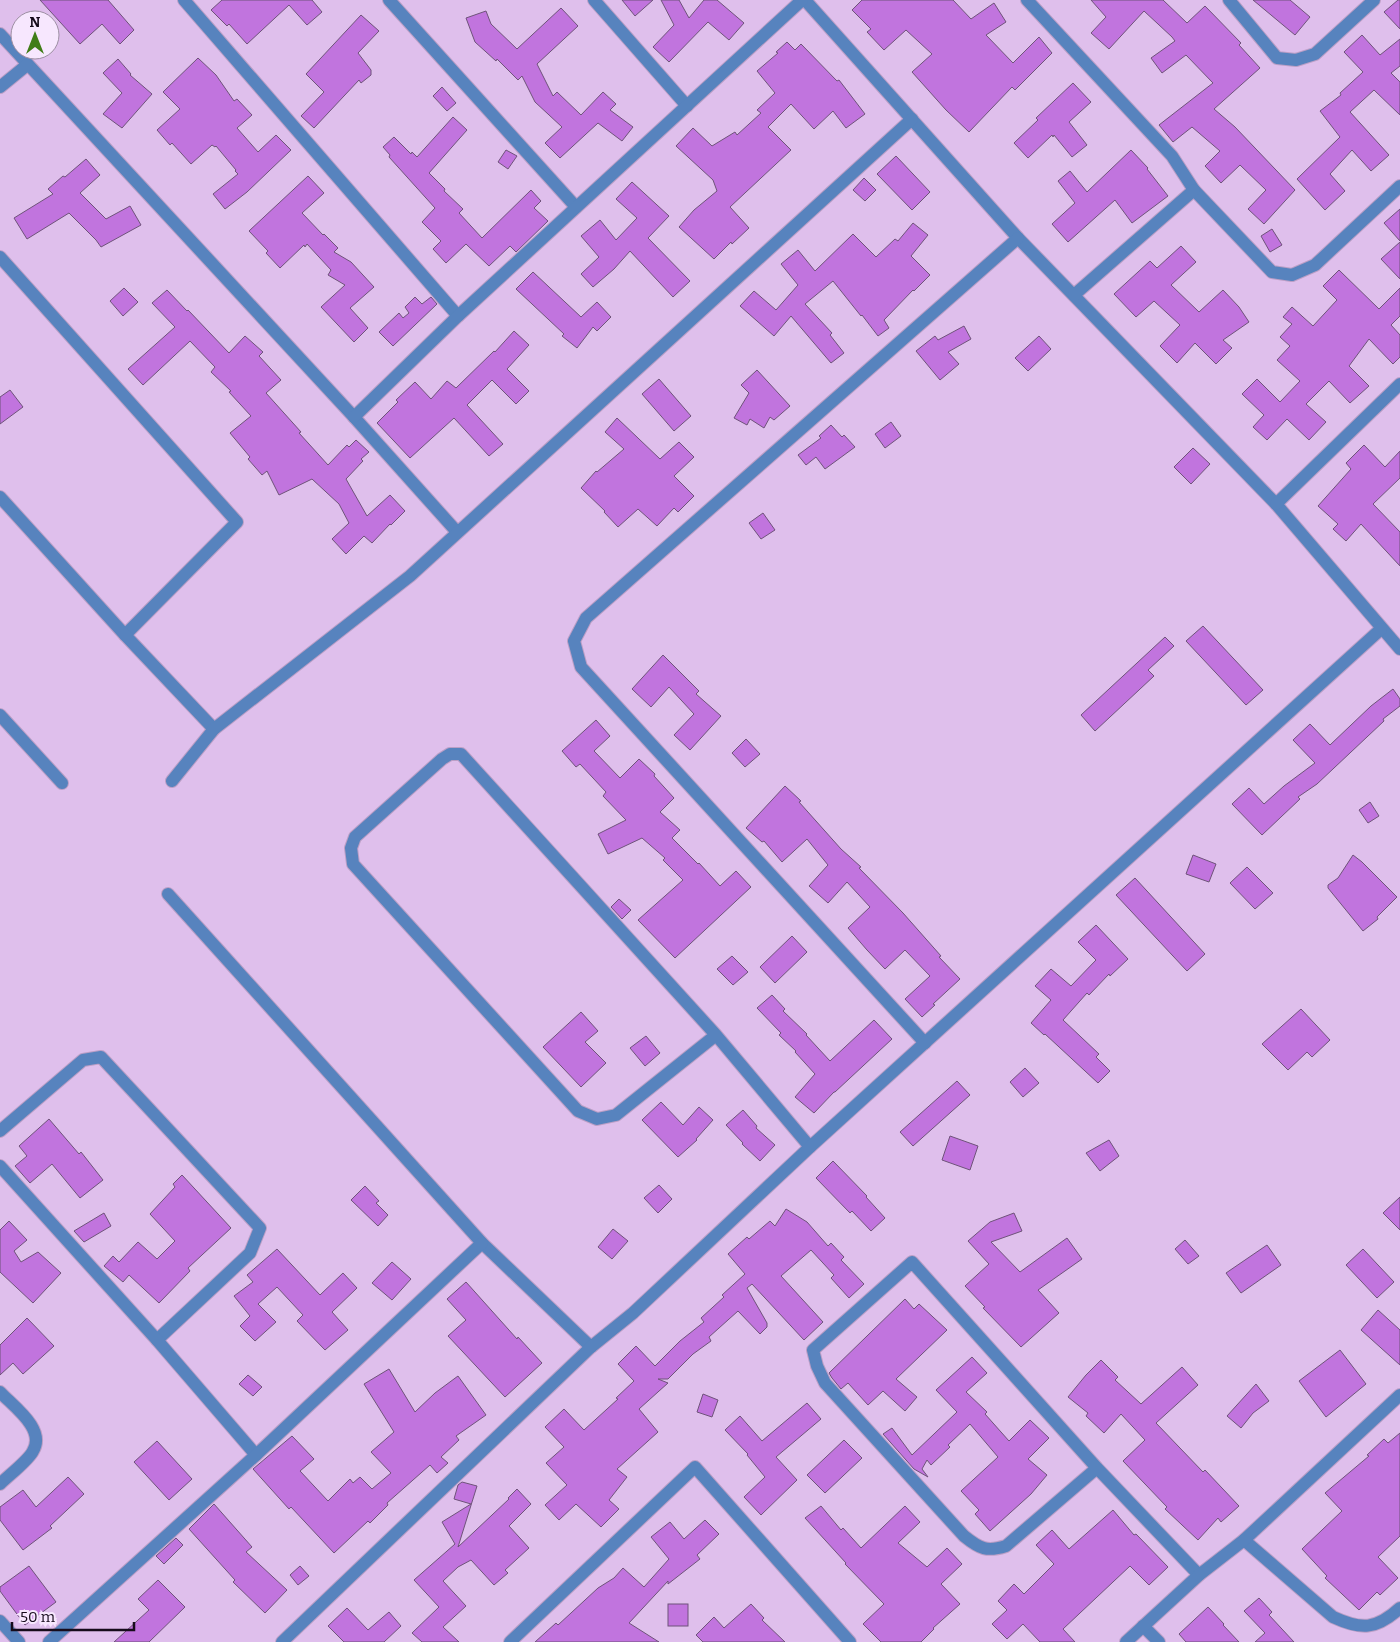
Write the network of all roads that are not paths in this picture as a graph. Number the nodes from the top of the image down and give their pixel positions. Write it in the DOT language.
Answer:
graph roads {
  1 [pos="184,0"];
  2 [pos="389,0"];
  3 [pos="594,0"];
  4 [pos="804,0"];
  5 [pos="1027,0"];
  6 [pos="1229,0"];
  7 [pos="1374,0"];
  8 [pos="0,34"];
  9 [pos="27,64"];
  10 [pos="0,87"];
  11 [pos="687,106"];
  12 [pos="912,120"];
  13 [pos="1400,186"];
  14 [pos="1194,190"];
  15 [pos="576,207"];
  16 [pos="1018,238"];
  17 [pos="0,257"];
  18 [pos="1074,295"];
  19 [pos="458,316"];
  20 [pos="1400,384"];
  21 [pos="354,416"];
  22 [pos="0,496"];
  23 [pos="1276,504"];
  24 [pos="457,532"];
  25 [pos="1381,628"];
  26 [pos="125,635"];
  27 [pos="1400,649"];
  28 [pos="0,715"];
  29 [pos="214,729"];
  30 [pos="172,781"];
  31 [pos="62,783"];
  32 [pos="168,894"];
  33 [pos="716,1035"];
  34 [pos="925,1043"];
  35 [pos="0,1131"];
  36 [pos="810,1147"];
  37 [pos="0,1166"];
  38 [pos="482,1242"];
  39 [pos="156,1340"];
  40 [pos="591,1347"];
  41 [pos="0,1392"];
  42 [pos="1400,1394"];
  43 [pos="256,1455"];
  44 [pos="1096,1468"];
  45 [pos="0,1484"];
  46 [pos="1244,1540"];
  47 [pos="1199,1575"];
  48 [pos="1400,1608"];
  49 [pos="0,1621"];
  50 [pos="1143,1626"];
  51 [pos="19,1642"];
  52 [pos="49,1642"];
  53 [pos="282,1642"];
  54 [pos="510,1642"];
  55 [pos="850,1642"];
  56 [pos="1126,1642"];
  57 [pos="1159,1642"];
  1 -- 19 [label="street"];
  2 -- 15 [label="street"];
  3 -- 11 [label="street"];
  4 -- 11 [label="street"];
  4 -- 12 [label="street"];
  5 -- 14 [label="street"];
  6 -- 7 [label="street"];
  8 -- 9 [label="street"];
  9 -- 10 [label="street"];
  9 -- 21 [label="street"];
  11 -- 15 [label="street"];
  12 -- 16 [label="street"];
  12 -- 24 [label="street"];
  13 -- 14 [label="street"];
  14 -- 18 [label="street"];
  15 -- 19 [label="street"];
  16 -- 18 [label="street"];
  16 -- 34 [label="street"];
  17 -- 26 [label="street"];
  18 -- 23 [label="street"];
  19 -- 21 [label="street"];
  20 -- 23 [label="street"];
  21 -- 24 [label="street"];
  22 -- 26 [label="street"];
  23 -- 25 [label="street"];
  24 -- 29 [label="street"];
  25 -- 27 [label="street"];
  25 -- 34 [label="street"];
  26 -- 29 [label="street"];
  28 -- 31 [label="street"];
  29 -- 30 [label="street"];
  32 -- 38 [label="street"];
  33 -- 33 [label="street"];
  33 -- 36 [label="street"];
  34 -- 36 [label="street"];
  35 -- 39 [label="street"];
  36 -- 40 [label="street"];
  37 -- 39 [label="street"];
  38 -- 40 [label="street"];
  38 -- 43 [label="street"];
  39 -- 43 [label="street"];
  40 -- 53 [label="street"];
  41 -- 45 [label="street"];
  42 -- 46 [label="street"];
  43 -- 52 [label="street"];
  44 -- 44 [label="street"];
  44 -- 47 [label="street"];
  46 -- 47 [label="street"];
  46 -- 48 [label="street"];
  47 -- 50 [label="street"];
  49 -- 51 [label="street"];
  50 -- 56 [label="street"];
  50 -- 57 [label="street"];
  54 -- 55 [label="street"];
}
